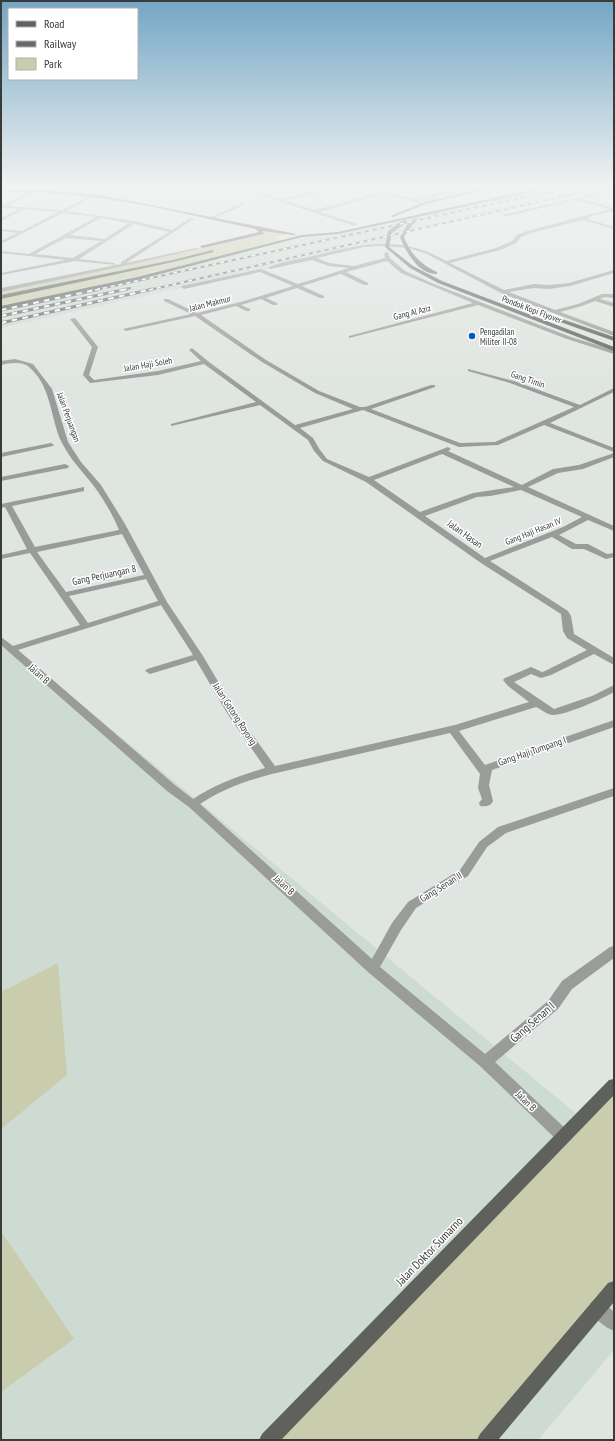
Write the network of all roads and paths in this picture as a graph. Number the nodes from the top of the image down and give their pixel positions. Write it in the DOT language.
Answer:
graph roads {
  1 [pos="23,254"];
  2 [pos="83,254"];
  3 [pos="138,254"];
  4 [pos="169,254"];
  5 [pos="185,254"];
  6 [pos="199,254"];
  7 [pos="230,254"];
  8 [pos="328,254"];
  9 [pos="386,254"];
  10 [pos="394,254"];
  11 [pos="410,254"];
  12 [pos="431,254"];
  13 [pos="477,254"];
  14 [pos="30,255"];
  15 [pos="312,258"];
  16 [pos="388,259"];
  17 [pos="74,260"];
  18 [pos="173,261"];
  19 [pos="447,262"];
  20 [pos="122,265"];
  21 [pos="1,268"];
  22 [pos="270,268"];
  23 [pos="355,268"];
  24 [pos="23,270"];
  25 [pos="614,271"];
  26 [pos="342,272"];
  27 [pos="1,274"];
  28 [pos="604,274"];
  29 [pos="441,275"];
  30 [pos="614,277"];
  31 [pos="366,284"];
  32 [pos="463,285"];
  33 [pos="300,286"];
  34 [pos="184,287"];
  35 [pos="1,290"];
  36 [pos="503,292"];
  37 [pos="614,296"];
  38 [pos="1,297"];
  39 [pos="322,297"];
  40 [pos="262,298"];
  41 [pos="595,299"];
  42 [pos="166,300"];
  43 [pos="510,302"];
  44 [pos="478,303"];
  45 [pos="237,304"];
  46 [pos="275,304"];
  47 [pos="614,305"];
  48 [pos="524,307"];
  49 [pos="1,308"];
  50 [pos="248,310"];
  51 [pos="553,312"];
  52 [pos="197,315"];
  53 [pos="74,319"];
  54 [pos="126,329"];
  55 [pos="614,334"];
  56 [pos="351,337"];
  57 [pos="614,339"];
  58 [pos="614,349"];
  59 [pos="192,350"];
  60 [pos="614,352"];
  61 [pos="206,362"];
  62 [pos="1,363"];
  63 [pos="470,370"];
  64 [pos="433,386"];
  65 [pos="614,390"];
  66 [pos="261,403"];
  67 [pos="580,407"];
  68 [pos="362,409"];
  69 [pos="545,423"];
  70 [pos="173,425"];
  71 [pos="294,427"];
  72 [pos="51,445"];
  73 [pos="459,445"];
  74 [pos="614,450"];
  75 [pos="442,452"];
  76 [pos="614,454"];
  77 [pos="1,455"];
  78 [pos="65,466"];
  79 [pos="1,479"];
  80 [pos="369,480"];
  81 [pos="523,487"];
  82 [pos="81,489"];
  83 [pos="4,505"];
  84 [pos="420,515"];
  85 [pos="588,517"];
  86 [pos="614,529"];
  87 [pos="124,531"];
  88 [pos="552,534"];
  89 [pos="32,550"];
  90 [pos="614,555"];
  91 [pos="1,557"];
  92 [pos="484,561"];
  93 [pos="149,576"];
  94 [pos="63,595"];
  95 [pos="163,602"];
  96 [pos="85,625"];
  97 [pos="1,640"];
  98 [pos="12,649"];
  99 [pos="594,650"];
  100 [pos="198,656"];
  101 [pos="611,658"];
  102 [pos="150,670"];
  103 [pos="614,688"];
  104 [pos="537,703"];
  105 [pos="614,723"];
  106 [pos="452,729"];
  107 [pos="272,770"];
  108 [pos="485,773"];
  109 [pos="614,792"];
  110 [pos="484,803"];
  111 [pos="193,804"];
  112 [pos="614,951"];
  113 [pos="373,968"];
  114 [pos="486,1062"];
  115 [pos="614,1085"];
  116 [pos="563,1136"];
  117 [pos="614,1289"];
  118 [pos="597,1308"];
  119 [pos="614,1323"];
  120 [pos="268,1440"];
  121 [pos="486,1440"];
  1 -- 14 [label="street"];
  2 -- 17 [label="street"];
  3 -- 20 [label="street"];
  4 -- 20 [label="street"];
  5 -- 18 [label="main road"];
  6 -- 18 [label="main road"];
  7 -- 49 [label="main road"];
  8 -- 15 [label="street"];
  9 -- 16 [label="street"];
  10 -- 58 [label="main road, Pondok Kopi Flyover"];
  11 -- 29 [label="main road"];
  12 -- 19 [label="street"];
  13 -- 19 [label="street"];
  14 -- 17 [label="street"];
  15 -- 22 [label="street"];
  15 -- 23 [label="street"];
  16 -- 23 [label="street, Jalan Makmur"];
  16 -- 44 [label="street"];
  17 -- 20 [label="street"];
  17 -- 24 [label="street"];
  18 -- 38 [label="main road"];
  19 -- 36 [label="street"];
  20 -- 35 [label="street"];
  21 -- 24 [label="street"];
  23 -- 26 [label="street, Jalan Makmur"];
  24 -- 27 [label="street"];
  25 -- 28 [label="street"];
  26 -- 31 [label="street"];
  26 -- 33 [label="street, Jalan Makmur"];
  28 -- 30 [label="street"];
  28 -- 36 [label="street"];
  32 -- 43 [label="main road, Pondok Kopi Flyover"];
  33 -- 34 [label="street"];
  33 -- 39 [label="street"];
  33 -- 40 [label="street, Jalan Makmur"];
  36 -- 51 [label="street"];
  37 -- 41 [label="street"];
  40 -- 45 [label="street, Jalan Makmur"];
  40 -- 46 [label="street"];
  41 -- 47 [label="street"];
  41 -- 51 [label="street"];
  42 -- 52 [label="street"];
  44 -- 56 [label="street, Gang Al Aziz"];
  44 -- 60 [label="street"];
  45 -- 50 [label="street"];
  45 -- 52 [label="street, Jalan Makmur"];
  48 -- 57 [label="main road, Pondok Kopi Flyover"];
  51 -- 55 [label="street"];
  52 -- 54 [label="street, Jalan Makmur"];
  52 -- 68 [label="street"];
  53 -- 61 [label="street, Jalan Haji Soleh"];
  59 -- 61 [label="street, Jalan Hasan"];
  61 -- 66 [label="street, Jalan Hasan"];
  62 -- 87 [label="street, Jalan Perjuangan"];
  63 -- 67 [label="street, Gang Timin"];
  64 -- 68 [label="street"];
  65 -- 67 [label="street"];
  66 -- 70 [label="street"];
  66 -- 71 [label="street, Jalan Hasan"];
  67 -- 69 [label="street"];
  68 -- 71 [label="street"];
  68 -- 73 [label="street"];
  69 -- 73 [label="street"];
  69 -- 74 [label="street"];
  71 -- 80 [label="street, Jalan Hasan"];
  72 -- 77 [label="street"];
  73 -- 75 [label="street"];
  75 -- 80 [label="street"];
  75 -- 81 [label="street"];
  76 -- 81 [label="street"];
  78 -- 79 [label="street"];
  80 -- 84 [label="street, Jalan Hasan"];
  81 -- 84 [label="street"];
  81 -- 85 [label="street"];
  82 -- 83 [label="street"];
  83 -- 89 [label="street"];
  84 -- 92 [label="street, Jalan Hasan"];
  85 -- 86 [label="street"];
  85 -- 88 [label="street, Gang Haji Hasan IV"];
  87 -- 89 [label="street"];
  87 -- 93 [label="street, Jalan Perjuangan"];
  88 -- 90 [label="street"];
  88 -- 92 [label="street, Gang Haji Hasan IV"];
  89 -- 91 [label="street"];
  89 -- 94 [label="street"];
  92 -- 99 [label="street, Jalan Hasan"];
  93 -- 94 [label="street, Gang Perjuangan 8"];
  93 -- 95 [label="street, Jalan Perjuangan"];
  94 -- 96 [label="street"];
  95 -- 96 [label="street"];
  95 -- 100 [label="street, Jalan Gotong Royong"];
  96 -- 98 [label="street"];
  97 -- 98 [label="street, Jalan B"];
  98 -- 111 [label="street, Jalan B"];
  99 -- 101 [label="street, Jalan Hasan"];
  99 -- 104 [label="street"];
  100 -- 102 [label="street"];
  100 -- 107 [label="street, Jalan Gotong Royong"];
  103 -- 104 [label="street"];
  104 -- 106 [label="street"];
  105 -- 108 [label="street, Gang Haji Tumpang I"];
  106 -- 107 [label="street"];
  106 -- 108 [label="street"];
  107 -- 111 [label="street"];
  108 -- 110 [label="street"];
  109 -- 113 [label="street, Gang Senan II"];
  111 -- 113 [label="street, Jalan B"];
  112 -- 114 [label="street, Gang Senan I"];
  113 -- 114 [label="street, Jalan B"];
  114 -- 116 [label="street, Jalan B"];
  115 -- 116 [label="main road, Jalan Doktor Sumarno"];
  116 -- 120 [label="main road, Jalan Doktor Sumarno"];
  117 -- 118 [label="main road"];
  118 -- 119 [label="street"];
  118 -- 121 [label="main road"];
}
